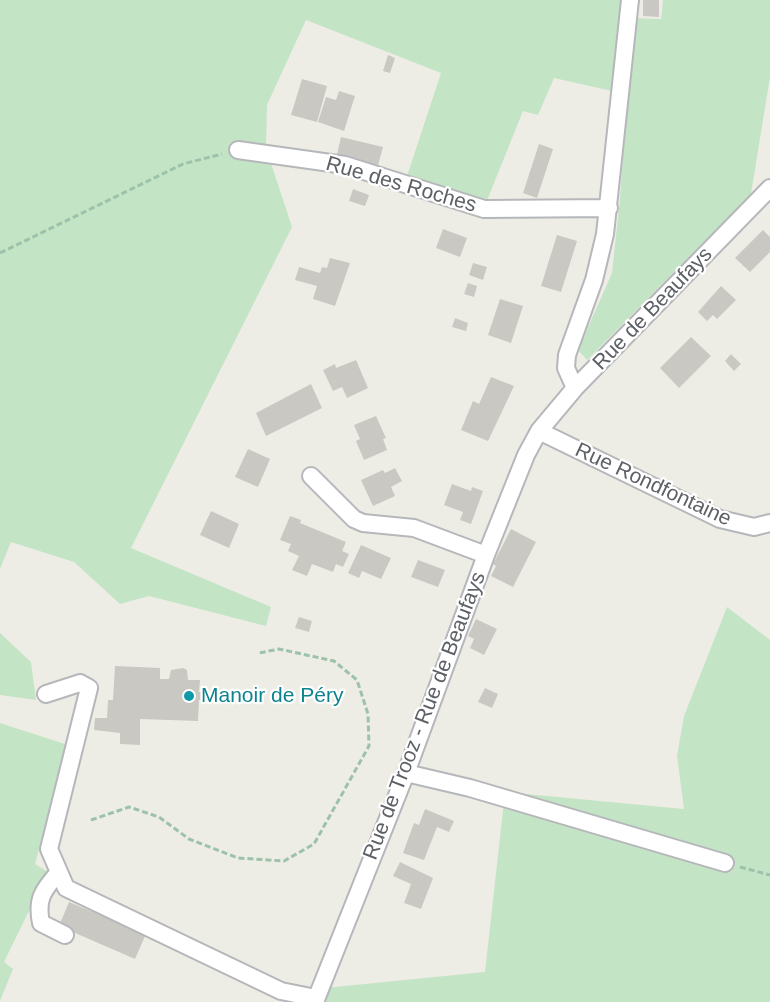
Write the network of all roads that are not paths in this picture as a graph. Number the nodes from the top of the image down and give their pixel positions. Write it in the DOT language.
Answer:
graph roads {
  1 [pos="630,0"];
  2 [pos="238,150"];
  3 [pos="770,188"];
  4 [pos="609,208"];
  5 [pos="575,388"];
  6 [pos="539,431"];
  7 [pos="311,476"];
  8 [pos="770,523"];
  9 [pos="486,555"];
  10 [pos="46,694"];
  11 [pos="406,773"];
  12 [pos="725,863"];
  13 [pos="58,872"];
  14 [pos="65,935"];
  15 [pos="316,1000"];
  1 -- 4 [label="street"];
  2 -- 4 [label="street, Rue des Roches"];
  3 -- 5 [label="street, Rue de Beaufays"];
  4 -- 5 [label="street"];
  5 -- 6 [label="street, Rue de Beaufays"];
  6 -- 8 [label="street, Rue Rondfontaine"];
  6 -- 9 [label="street, Rue de Trooz - Rue de Beaufays"];
  7 -- 9 [label="street"];
  9 -- 11 [label="street, Rue de Trooz - Rue de Beaufays"];
  10 -- 13 [label="street"];
  11 -- 12 [label="street"];
  11 -- 15 [label="street, Rue de Trooz - Rue de Beaufays"];
  13 -- 14 [label="street"];
  13 -- 15 [label="street"];
}
